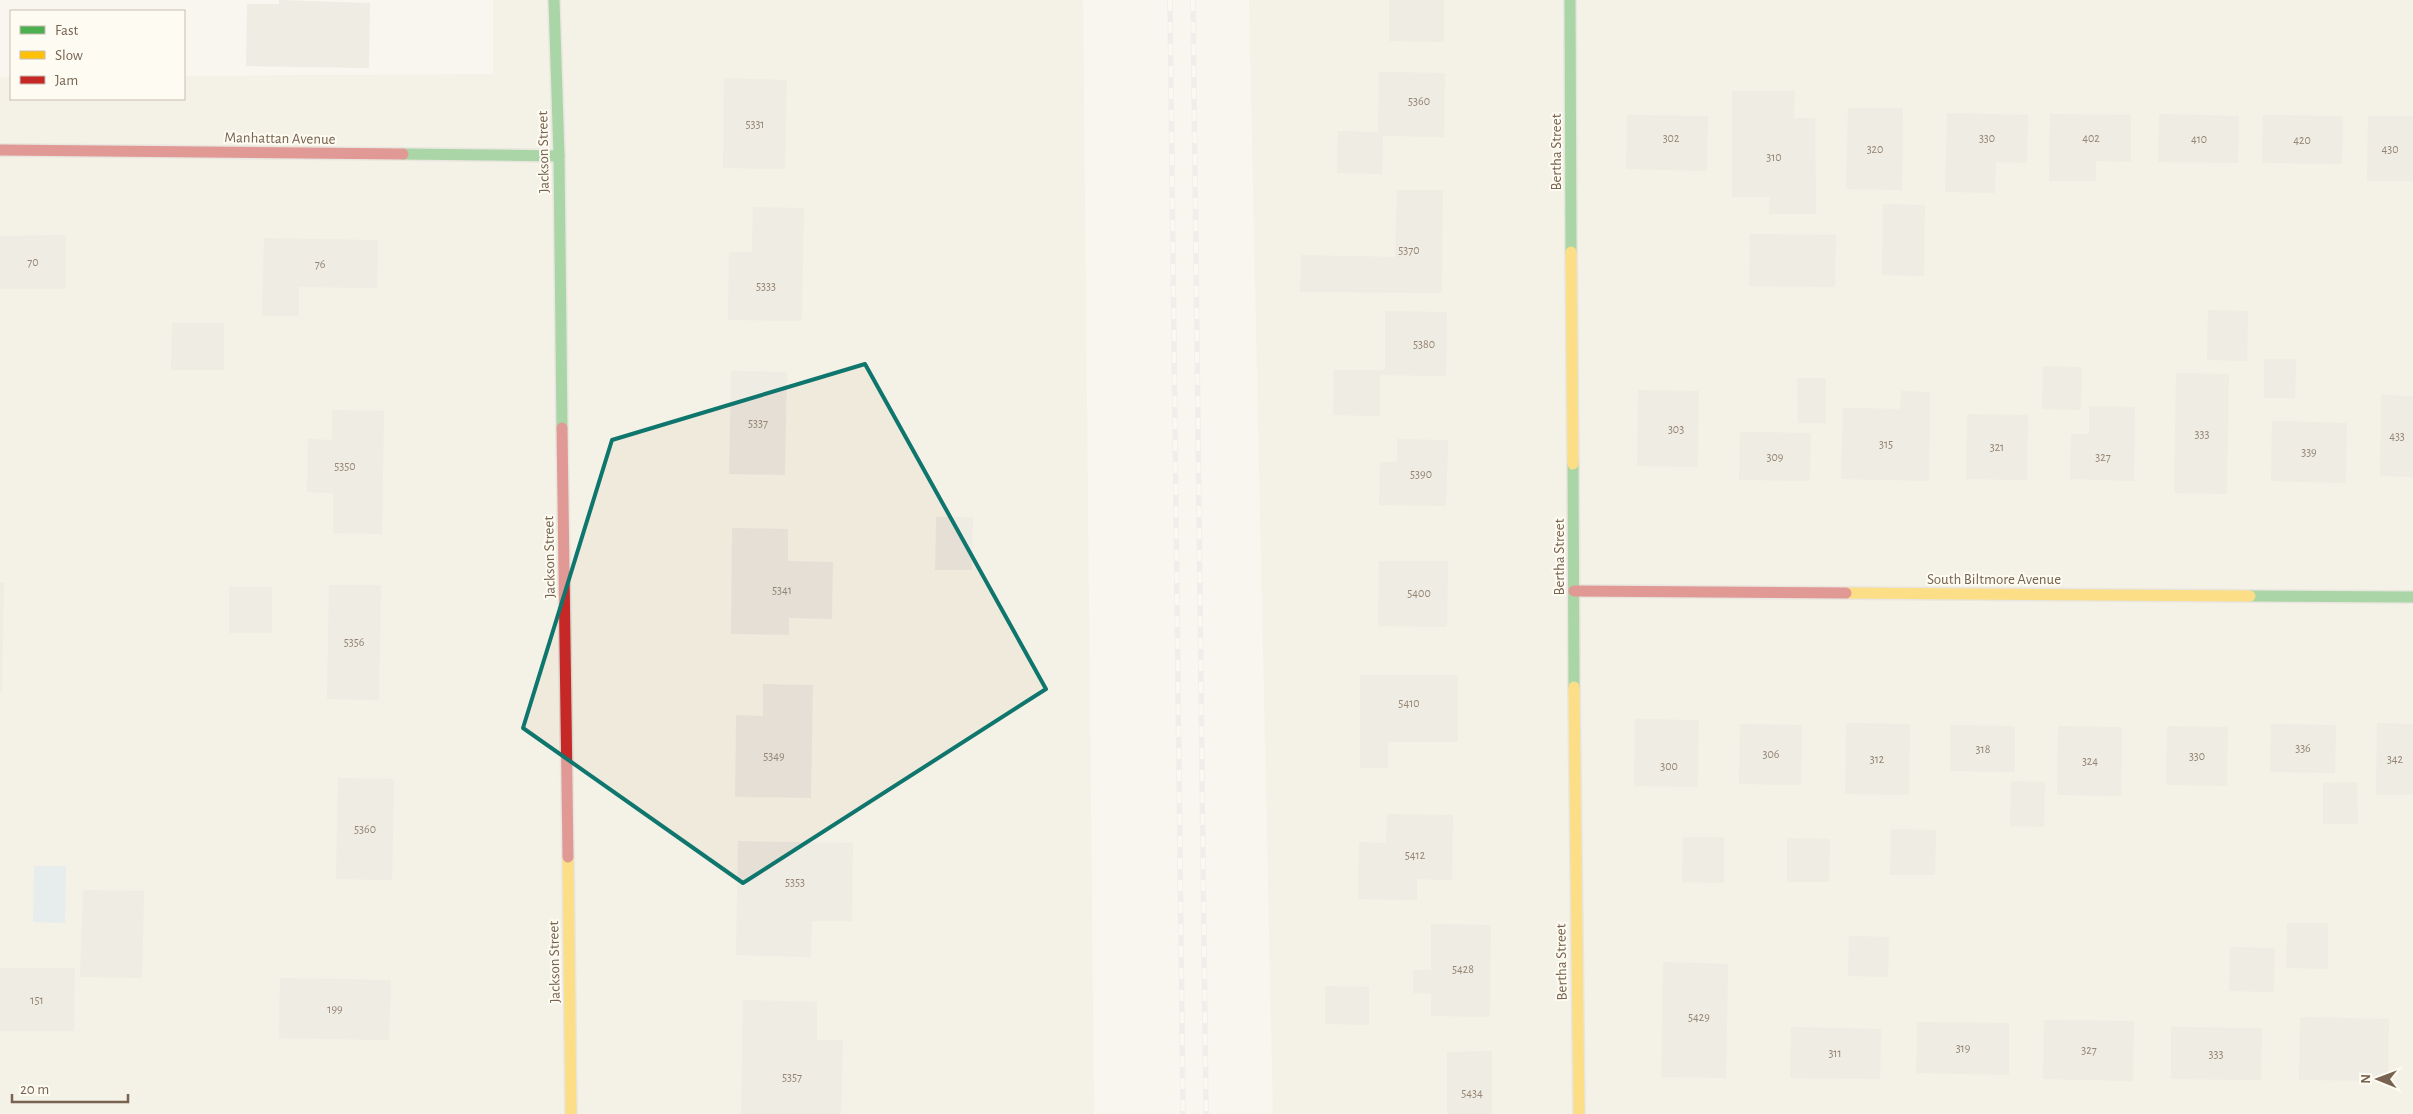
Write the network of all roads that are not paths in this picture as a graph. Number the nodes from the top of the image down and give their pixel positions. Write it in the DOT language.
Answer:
graph roads {
  1 [pos="554,0"];
  2 [pos="1570,0"];
  3 [pos="0,150"];
  4 [pos="559,156"];
  5 [pos="1574,591"];
  6 [pos="2413,597"];
  7 [pos="571,1114"];
  8 [pos="1579,1114"];
  1 -- 4 [label="street, Jackson Street"];
  2 -- 5 [label="street, Bertha Street"];
  3 -- 4 [label="street, Manhattan Avenue"];
  4 -- 7 [label="street, Jackson Street"];
  5 -- 6 [label="street, South Biltmore Avenue"];
  5 -- 8 [label="street, Bertha Street"];
}
